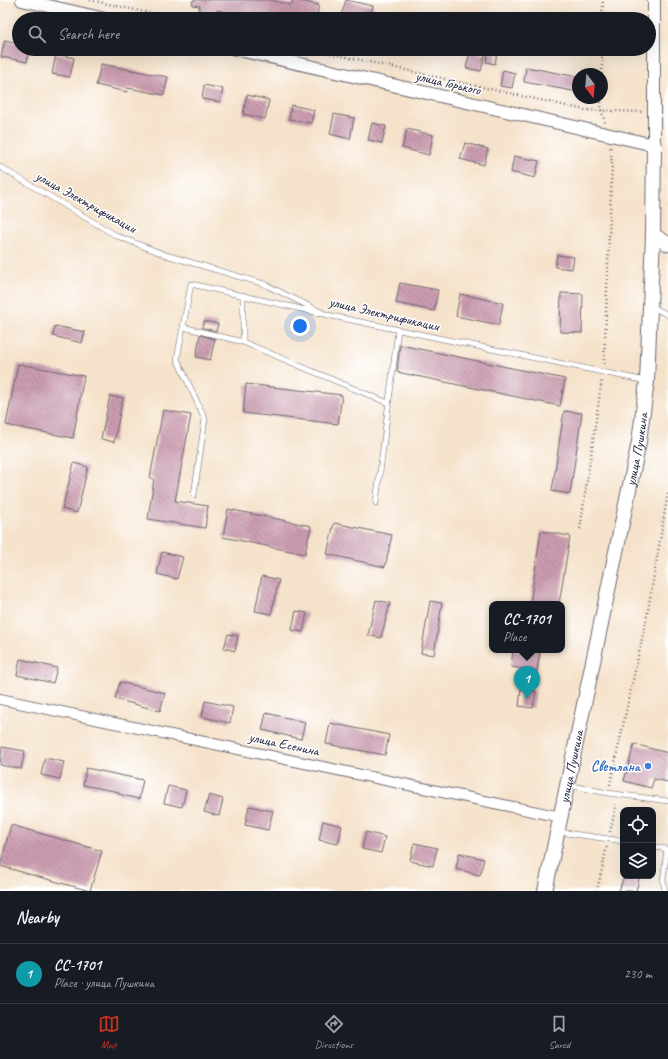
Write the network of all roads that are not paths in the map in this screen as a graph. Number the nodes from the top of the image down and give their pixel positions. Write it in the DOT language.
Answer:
graph roads {
  1 [pos="22,0"];
  2 [pos="654,0"];
  3 [pos="74,12"];
  4 [pos="654,12"];
  5 [pos="265,56"];
  6 [pos="654,56"];
  7 [pos="654,145"];
  8 [pos="0,167"];
  9 [pos="653,235"];
  10 [pos="668,244"];
  11 [pos="243,295"];
  12 [pos="650,305"];
  13 [pos="328,315"];
  14 [pos="668,315"];
  15 [pos="183,327"];
  16 [pos="398,330"];
  17 [pos="243,342"];
  18 [pos="647,382"];
  19 [pos="388,403"];
  20 [pos="194,495"];
  21 [pos="376,502"];
  22 [pos="0,699"];
  23 [pos="568,785"];
  24 [pos="668,801"];
  25 [pos="561,817"];
  26 [pos="558,832"];
  27 [pos="620,841"];
  28 [pos="656,847"];
  29 [pos="545,891"];
  30 [pos="665,891"];
  1 -- 3 [label="street"];
  2 -- 4 [label="street, улица Пушкина"];
  5 -- 7 [label="street, улица Горького"];
  6 -- 7 [label="street, улица Пушкина"];
  7 -- 9 [label="main road, улица Пушкина"];
  8 -- 13 [label="lane, улица Электрификации"];
  9 -- 10 [label="main road"];
  9 -- 12 [label="main road, улица Пушкина"];
  11 -- 13 [label="lane"];
  11 -- 15 [label="lane"];
  11 -- 17 [label="lane"];
  12 -- 14 [label="lane"];
  12 -- 18 [label="main road, улица Пушкина"];
  13 -- 16 [label="lane, улица Электрификации"];
  15 -- 17 [label="lane"];
  15 -- 20 [label="lane"];
  16 -- 18 [label="lane, улица Электрификации"];
  16 -- 19 [label="lane"];
  17 -- 19 [label="lane"];
  18 -- 23 [label="main road, улица Пушкина"];
  19 -- 21 [label="lane"];
  22 -- 25 [label="street, улица Есенина"];
  23 -- 24 [label="lane"];
  23 -- 25 [label="main road, улица Пушкина"];
  25 -- 26 [label="main road, улица Пушкина"];
  26 -- 27 [label="lane"];
  26 -- 29 [label="main road, улица Пушкина"];
  28 -- 30 [label="lane"];
}
